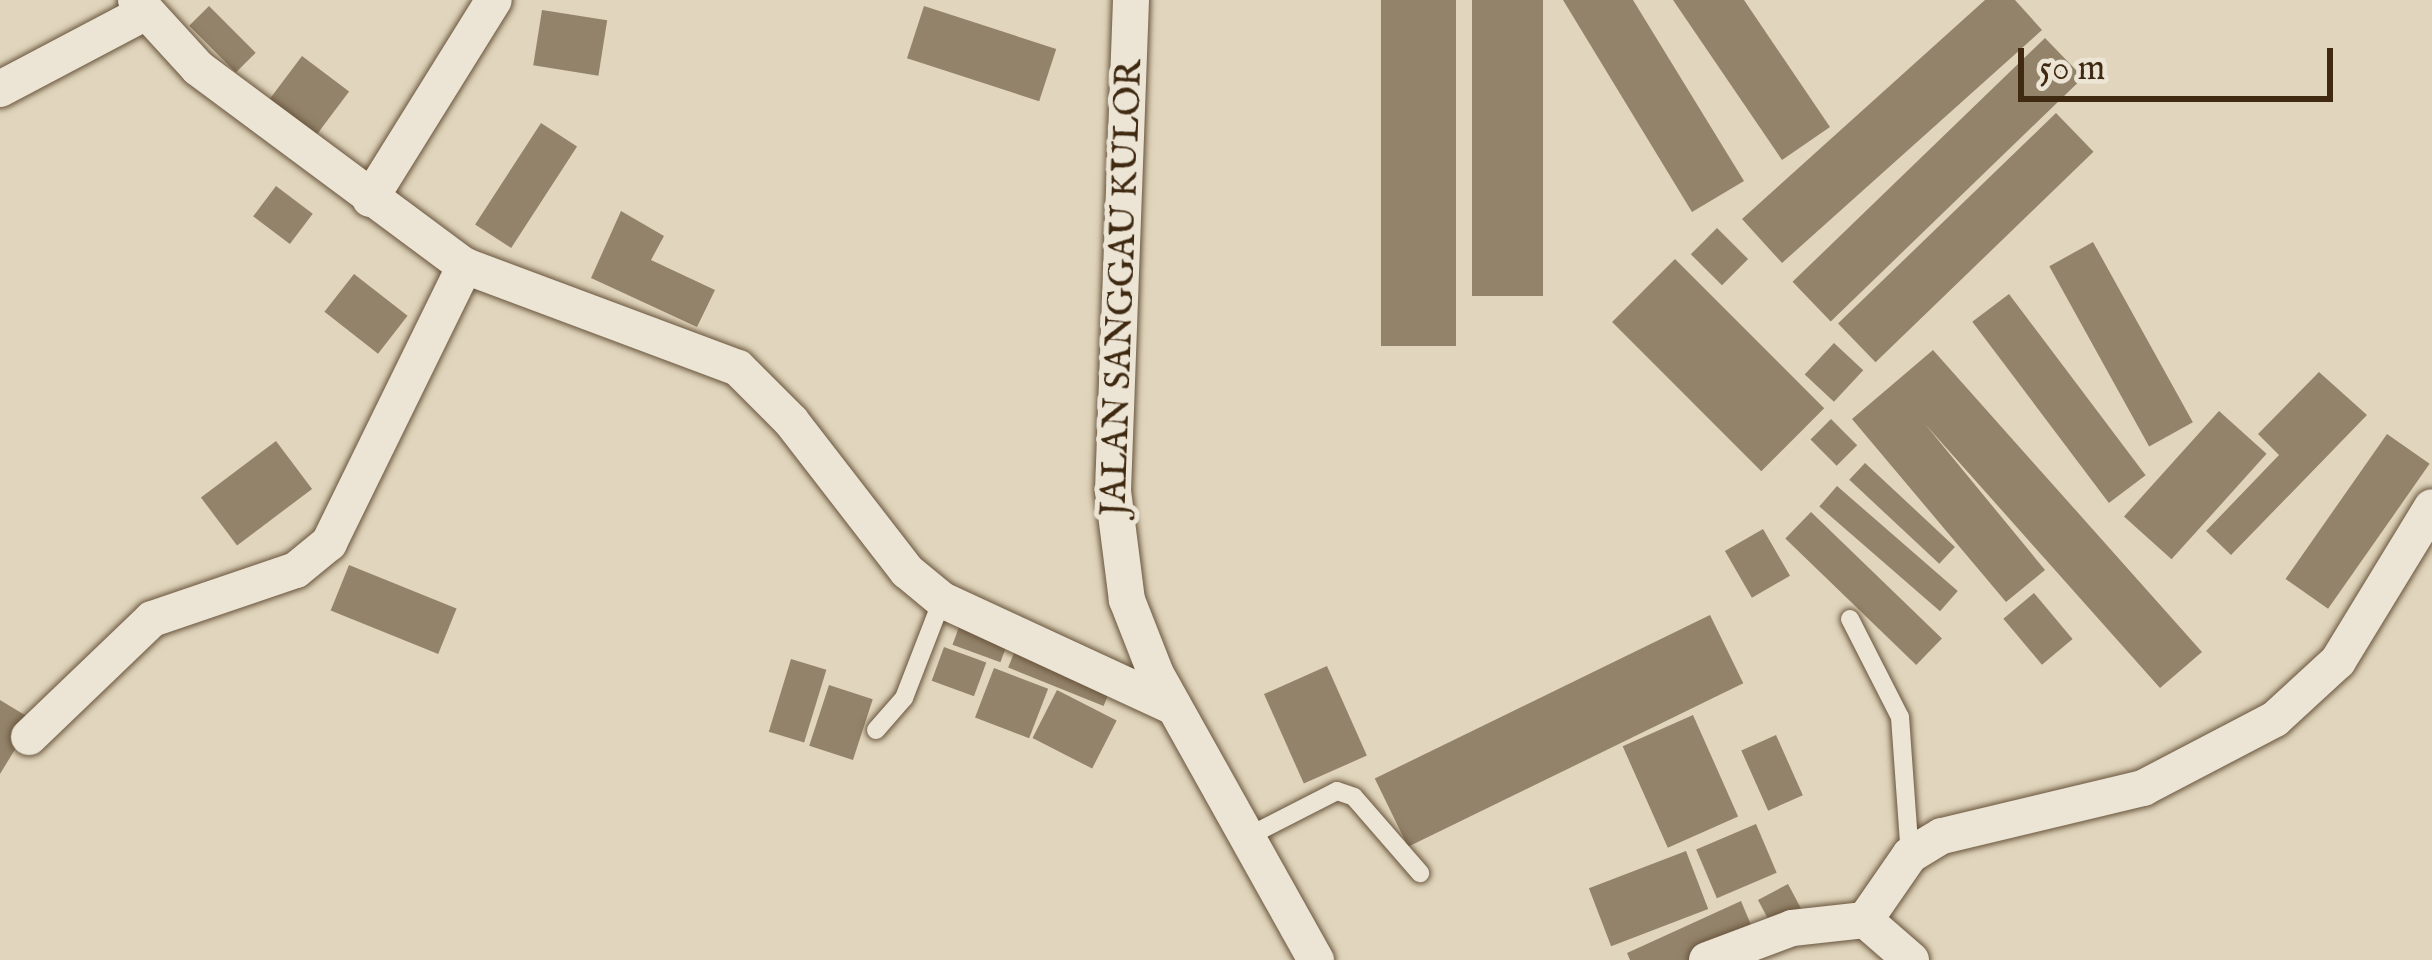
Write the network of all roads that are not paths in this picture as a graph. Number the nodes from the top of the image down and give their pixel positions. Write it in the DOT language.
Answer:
graph roads {
  1 [pos="494,0"];
  2 [pos="1131,0"];
  3 [pos="141,6"];
  4 [pos="0,89"];
  5 [pos="370,199"];
  6 [pos="465,266"];
  7 [pos="2432,507"];
  8 [pos="942,600"];
  9 [pos="1850,620"];
  10 [pos="1174,707"];
  11 [pos="876,730"];
  12 [pos="29,737"];
  13 [pos="1247,837"];
  14 [pos="1910,856"];
  15 [pos="1420,873"];
  16 [pos="1865,920"];
  17 [pos="1316,960"];
  18 [pos="1707,960"];
  19 [pos="1911,960"];
  1 -- 5 [label="street"];
  2 -- 10 [label="street, JALAN SANGGAU KULOR"];
  3 -- 4 [label="street"];
  3 -- 5 [label="street"];
  5 -- 6 [label="street"];
  6 -- 8 [label="street"];
  6 -- 12 [label="street"];
  7 -- 14 [label="street"];
  8 -- 10 [label="street"];
  8 -- 11 [label="lane"];
  9 -- 14 [label="lane"];
  10 -- 13 [label="street, JALAN SANGGAU KULOR"];
  13 -- 15 [label="lane"];
  13 -- 17 [label="street, JALAN SANGGAU KULOR"];
  14 -- 16 [label="street"];
  16 -- 18 [label="street"];
  16 -- 19 [label="street"];
}
